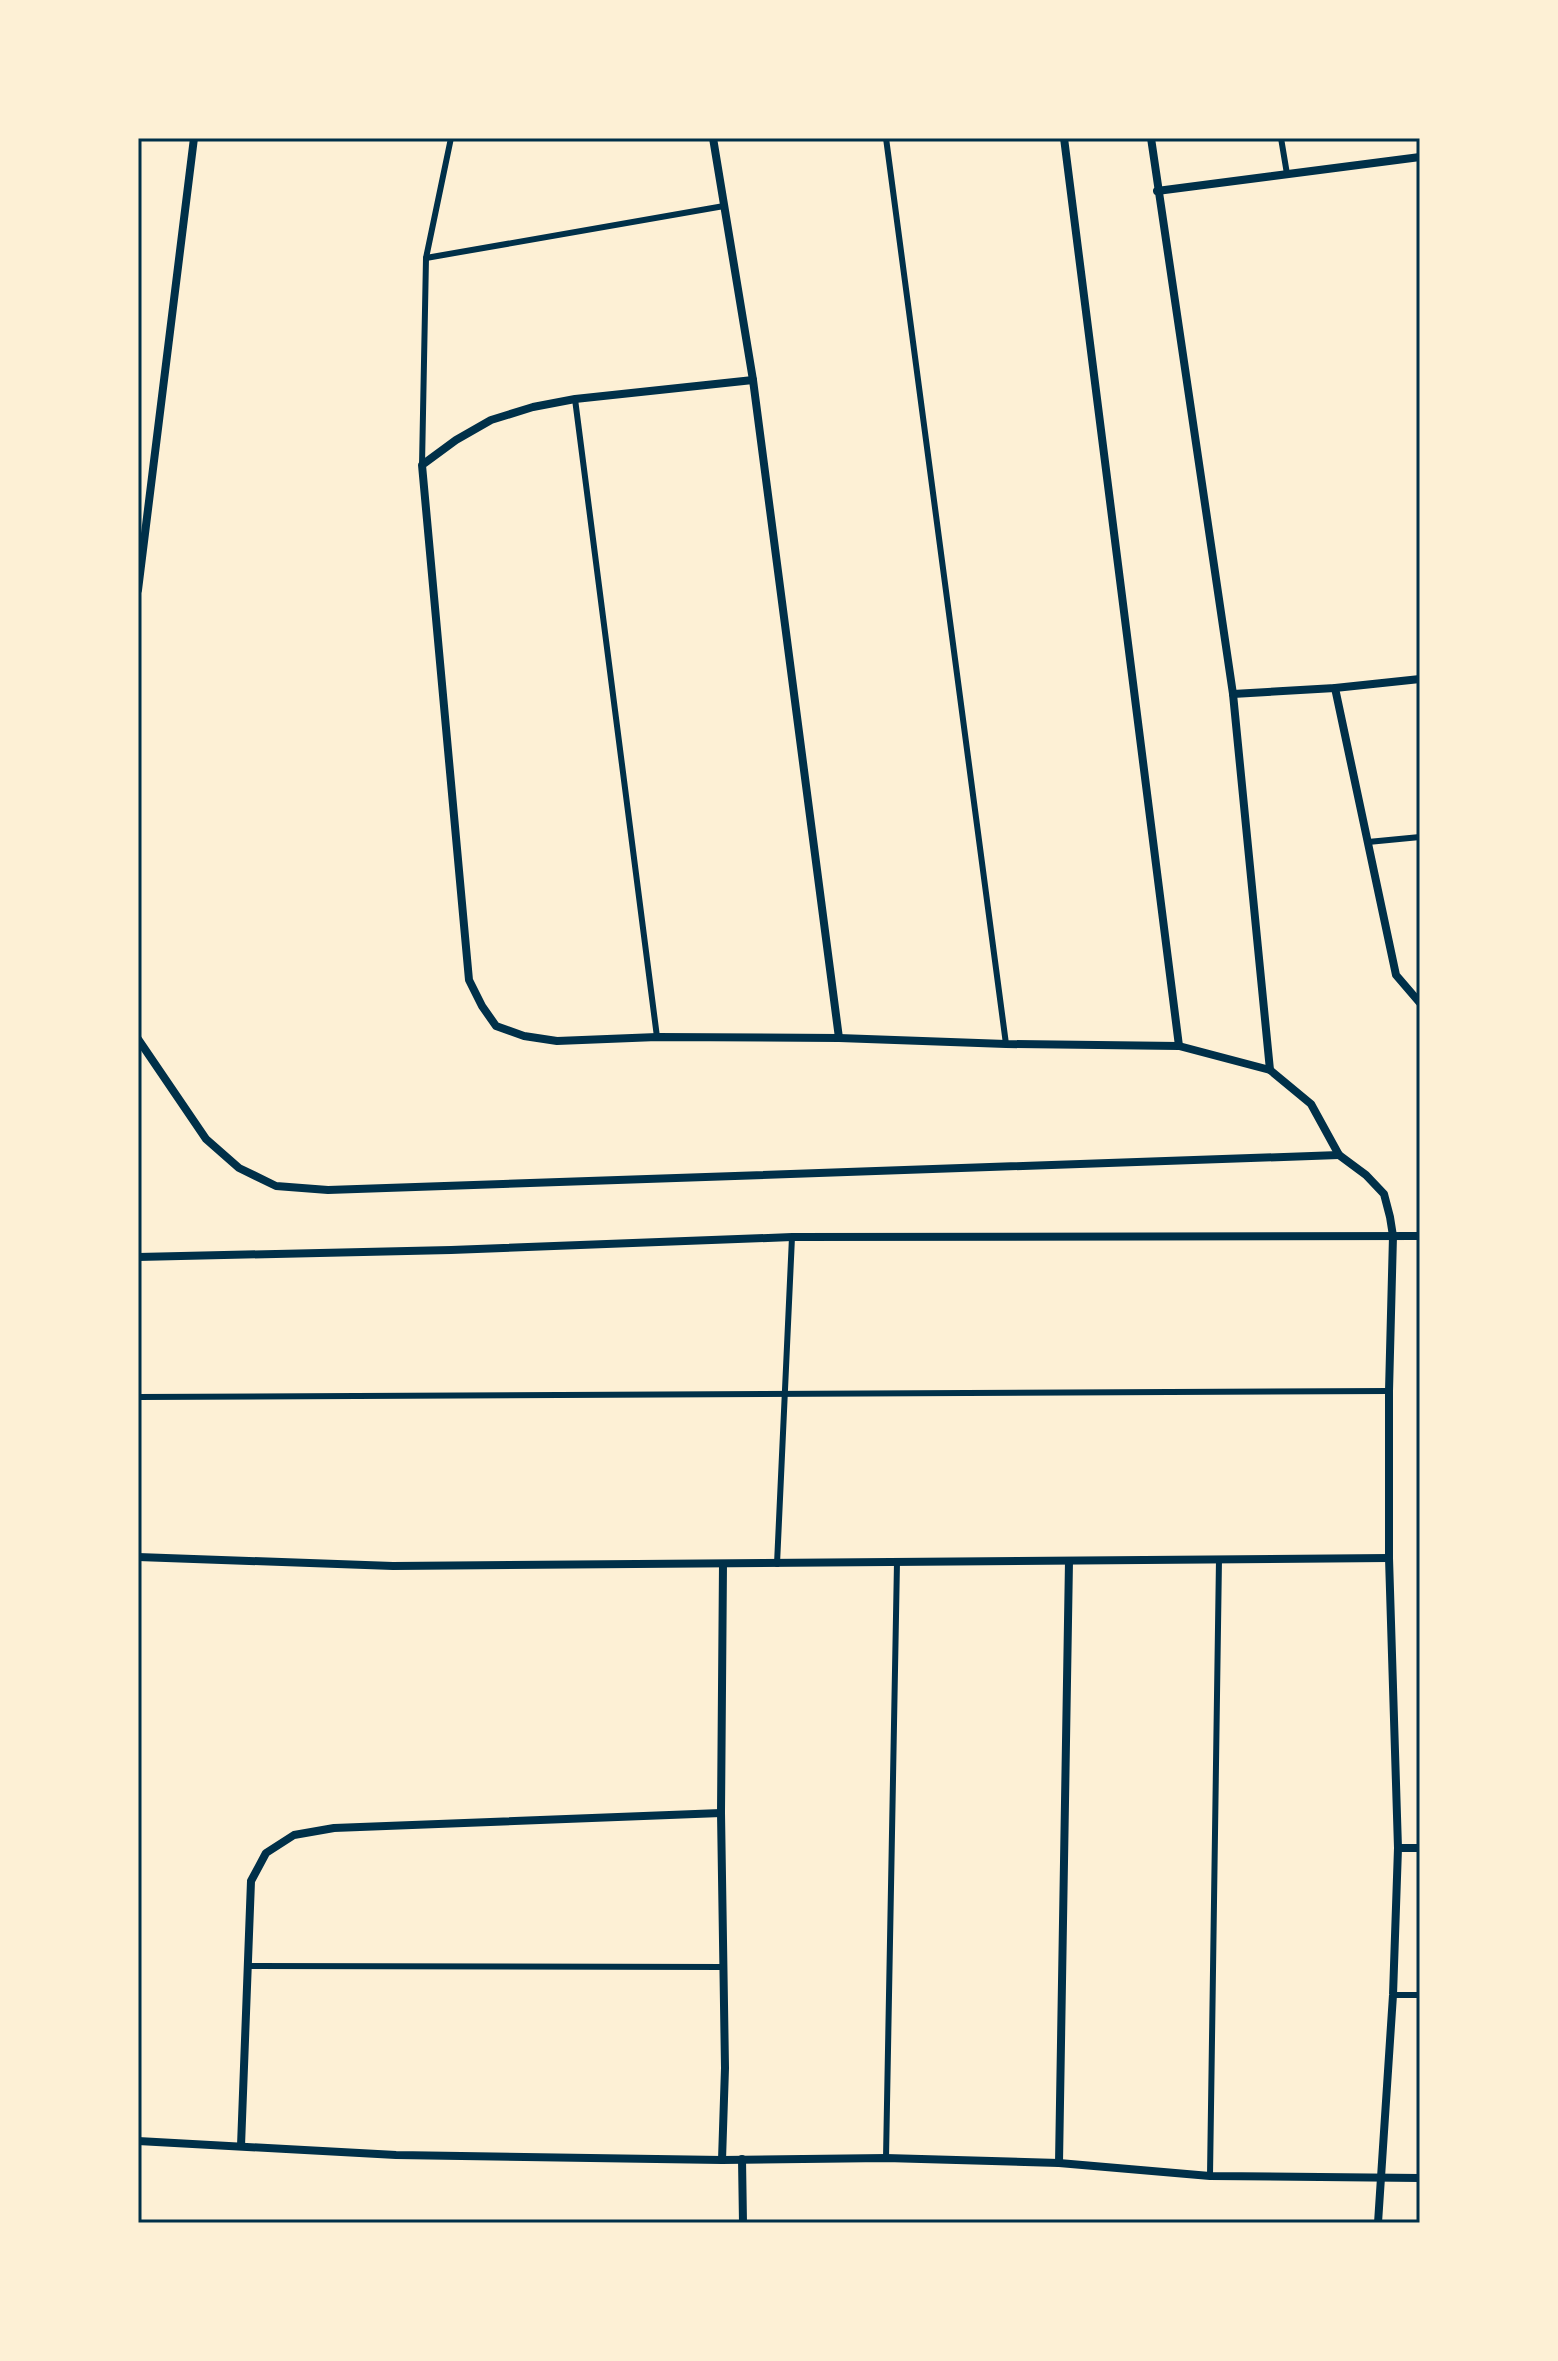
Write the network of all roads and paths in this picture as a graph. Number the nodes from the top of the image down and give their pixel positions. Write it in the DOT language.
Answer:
graph roads {
  1 [pos="194,138"];
  2 [pos="451,138"];
  3 [pos="713,138"];
  4 [pos="886,138"];
  5 [pos="1064,138"];
  6 [pos="1151,138"];
  7 [pos="1281,138"];
  8 [pos="1420,157"];
  9 [pos="1287,174"];
  10 [pos="1157,191"];
  11 [pos="724,206"];
  12 [pos="426,258"];
  13 [pos="753,380"];
  14 [pos="575,399"];
  15 [pos="422,465"];
  16 [pos="138,590"];
  17 [pos="1420,679"];
  18 [pos="1335,688"];
  19 [pos="1233,694"];
  20 [pos="1420,837"];
  21 [pos="1368,842"];
  22 [pos="1418,1002"];
  23 [pos="657,1037"];
  24 [pos="839,1038"];
  25 [pos="138,1039"];
  26 [pos="1006,1044"];
  27 [pos="1179,1046"];
  28 [pos="1270,1070"];
  29 [pos="1339,1155"];
  30 [pos="1393,1236"];
  31 [pos="1420,1236"];
  32 [pos="792,1237"];
  33 [pos="138,1257"];
  34 [pos="1389,1391"];
  35 [pos="785,1394"];
  36 [pos="138,1397"];
  37 [pos="138,1557"];
  38 [pos="1389,1558"];
  39 [pos="1219,1559"];
  40 [pos="1069,1561"];
  41 [pos="897,1562"];
  42 [pos="723,1564"];
  43 [pos="777,1564"];
  44 [pos="721,1813"];
  45 [pos="1398,1848"];
  46 [pos="1420,1848"];
  47 [pos="248,1966"];
  48 [pos="724,1967"];
  49 [pos="1393,1995"];
  50 [pos="1420,1995"];
  51 [pos="138,2141"];
  52 [pos="241,2146"];
  53 [pos="886,2158"];
  54 [pos="742,2159"];
  55 [pos="722,2160"];
  56 [pos="1059,2163"];
  57 [pos="1210,2176"];
  58 [pos="1420,2178"];
  59 [pos="1381,2179"];
  60 [pos="743,2223"];
  61 [pos="1378,2223"];
  1 -- 16 [label="street"];
  2 -- 12 [label="lane"];
  3 -- 11 [label="street"];
  4 -- 26 [label="lane"];
  5 -- 27 [label="street"];
  6 -- 10 [label="street"];
  7 -- 9 [label="lane"];
  8 -- 9 [label="street"];
  9 -- 10 [label="street"];
  10 -- 19 [label="street"];
  11 -- 12 [label="lane"];
  11 -- 13 [label="street"];
  12 -- 15 [label="lane"];
  13 -- 14 [label="street"];
  13 -- 24 [label="street"];
  14 -- 15 [label="street"];
  14 -- 23 [label="lane"];
  15 -- 23 [label="street"];
  17 -- 18 [label="street"];
  18 -- 19 [label="street"];
  18 -- 21 [label="street"];
  19 -- 28 [label="street"];
  20 -- 21 [label="lane"];
  21 -- 22 [label="street"];
  23 -- 24 [label="street"];
  24 -- 26 [label="street"];
  25 -- 29 [label="street"];
  26 -- 27 [label="street"];
  27 -- 28 [label="street"];
  28 -- 29 [label="street"];
  29 -- 30 [label="street"];
  30 -- 31 [label="street"];
  30 -- 32 [label="street"];
  30 -- 34 [label="street"];
  32 -- 33 [label="street"];
  32 -- 35 [label="lane"];
  34 -- 35 [label="lane"];
  34 -- 38 [label="street"];
  35 -- 36 [label="lane"];
  35 -- 43 [label="lane"];
  37 -- 42 [label="street"];
  38 -- 39 [label="street"];
  38 -- 45 [label="street"];
  39 -- 40 [label="street"];
  39 -- 57 [label="lane"];
  40 -- 41 [label="street"];
  40 -- 56 [label="street"];
  41 -- 43 [label="street"];
  41 -- 53 [label="lane"];
  42 -- 43 [label="street"];
  42 -- 44 [label="street"];
  44 -- 47 [label="street"];
  44 -- 48 [label="street"];
  45 -- 46 [label="street"];
  45 -- 49 [label="street"];
  47 -- 48 [label="lane"];
  47 -- 52 [label="street"];
  48 -- 55 [label="street"];
  49 -- 50 [label="lane"];
  49 -- 59 [label="street"];
  51 -- 52 [label="street"];
  52 -- 55 [label="street"];
  53 -- 54 [label="street"];
  53 -- 56 [label="street"];
  54 -- 55 [label="street"];
  54 -- 60 [label="street"];
  56 -- 57 [label="street"];
  57 -- 59 [label="street"];
  58 -- 59 [label="street"];
  59 -- 61 [label="street"];
}
